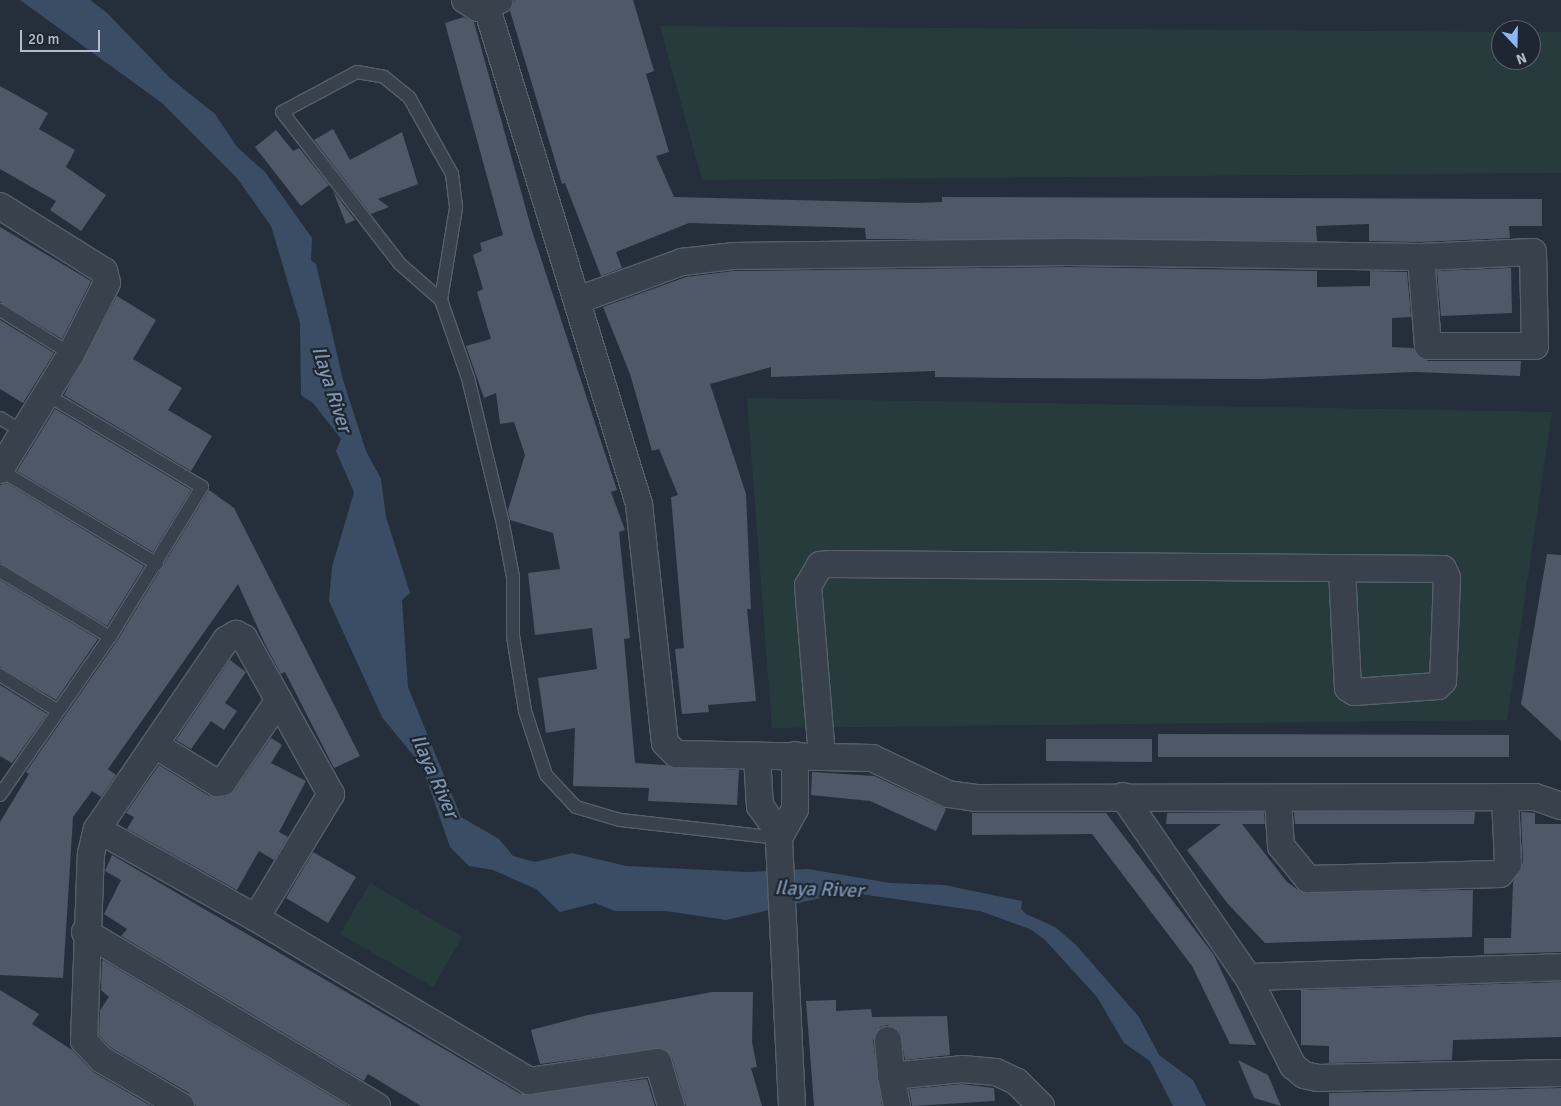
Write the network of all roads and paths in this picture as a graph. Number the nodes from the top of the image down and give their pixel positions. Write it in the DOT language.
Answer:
graph roads {
  1 [pos="484,3"];
  2 [pos="0,206"];
  3 [pos="1421,257"];
  4 [pos="441,300"];
  5 [pos="578,300"];
  6 [pos="0,310"];
  7 [pos="71,354"];
  8 [pos="46,394"];
  9 [pos="0,418"];
  10 [pos="23,432"];
  11 [pos="0,470"];
  12 [pos="157,564"];
  13 [pos="1342,568"];
  14 [pos="0,571"];
  15 [pos="110,636"];
  16 [pos="0,675"];
  17 [pos="278,700"];
  18 [pos="58,711"];
  19 [pos="155,745"];
  20 [pos="795,755"];
  21 [pos="756,756"];
  22 [pos="822,756"];
  23 [pos="4,779"];
  24 [pos="0,796"];
  25 [pos="1123,796"];
  26 [pos="1505,797"];
  27 [pos="1278,800"];
  28 [pos="1561,806"];
  29 [pos="97,829"];
  30 [pos="779,839"];
  31 [pos="256,918"];
  32 [pos="85,932"];
  33 [pos="1561,967"];
  34 [pos="1248,977"];
  35 [pos="888,1040"];
  36 [pos="1561,1074"];
  37 [pos="891,1076"];
  38 [pos="181,1106"];
  39 [pos="376,1106"];
  40 [pos="671,1106"];
  41 [pos="792,1106"];
  42 [pos="897,1106"];
  43 [pos="1041,1106"];
  1 -- 5 [label="street"];
  2 -- 7 [label="street"];
  3 -- 3 [label="street"];
  3 -- 5 [label="street"];
  4 -- 4 [label="lane"];
  4 -- 30 [label="lane"];
  5 -- 21 [label="street"];
  6 -- 7 [label="lane"];
  7 -- 8 [label="street"];
  8 -- 10 [label="street"];
  8 -- 12 [label="lane"];
  9 -- 10 [label="lane"];
  10 -- 11 [label="street"];
  11 -- 12 [label="lane"];
  12 -- 15 [label="lane"];
  13 -- 13 [label="street"];
  13 -- 22 [label="street"];
  14 -- 15 [label="lane"];
  15 -- 18 [label="lane"];
  16 -- 18 [label="lane"];
  17 -- 19 [label="street"];
  17 -- 19 [label="street"];
  17 -- 31 [label="street"];
  18 -- 23 [label="lane"];
  19 -- 29 [label="street"];
  20 -- 21 [label="street"];
  20 -- 22 [label="street"];
  20 -- 30 [label="street"];
  21 -- 30 [label="street"];
  22 -- 25 [label="street"];
  23 -- 24 [label="lane"];
  25 -- 27 [label="street"];
  25 -- 34 [label="street"];
  26 -- 27 [label="street"];
  26 -- 27 [label="street"];
  26 -- 28 [label="street"];
  29 -- 31 [label="street"];
  29 -- 32 [label="street"];
  30 -- 41 [label="street"];
  31 -- 40 [label="street"];
  32 -- 38 [label="street"];
  32 -- 39 [label="street"];
  33 -- 34 [label="street"];
  34 -- 36 [label="street"];
  35 -- 37 [label="street"];
  37 -- 42 [label="street"];
  37 -- 43 [label="street"];
}
